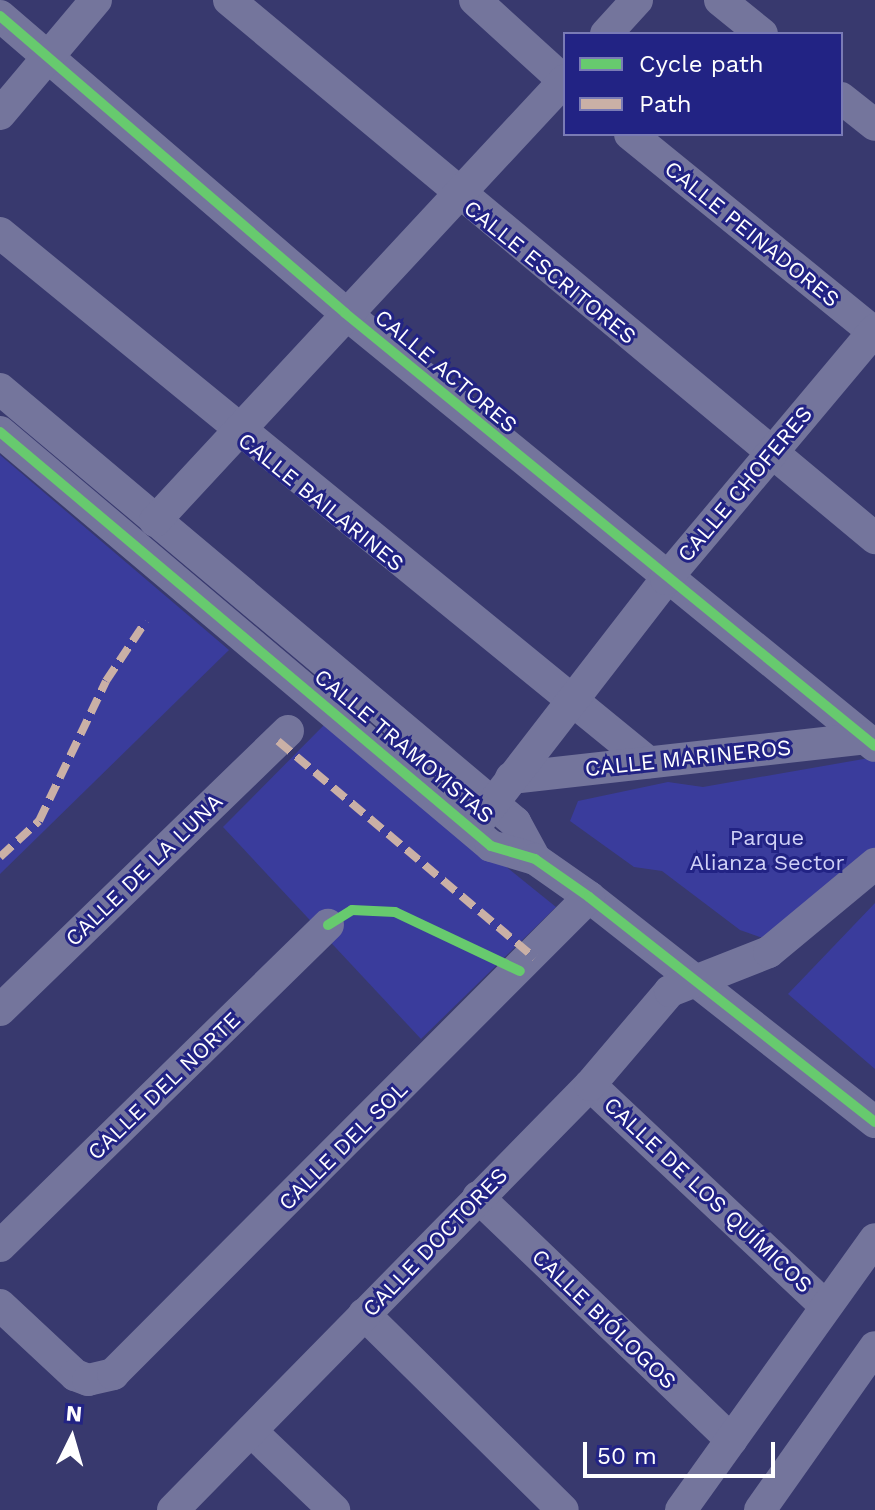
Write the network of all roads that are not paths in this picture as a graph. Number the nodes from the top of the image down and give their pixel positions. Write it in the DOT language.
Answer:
graph roads {
  1 [pos="96,0"];
  2 [pos="229,0"];
  3 [pos="475,0"];
  4 [pos="637,0"];
  5 [pos="720,0"];
  6 [pos="0,16"];
  7 [pos="608,32"];
  8 [pos="760,32"];
  9 [pos="50,57"];
  10 [pos="563,79"];
  11 [pos="563,83"];
  12 [pos="843,100"];
  13 [pos="0,114"];
  14 [pos="875,125"];
  15 [pos="632,136"];
  16 [pos="455,195"];
  17 [pos="0,233"];
  18 [pos="345,313"];
  19 [pos="875,332"];
  20 [pos="0,389"];
  21 [pos="0,432"];
  22 [pos="236,432"];
  23 [pos="772,451"];
  24 [pos="155,521"];
  25 [pos="875,538"];
  26 [pos="666,579"];
  27 [pos="571,704"];
  28 [pos="288,731"];
  29 [pos="870,742"];
  30 [pos="648,762"];
  31 [pos="502,791"];
  32 [pos="472,830"];
  33 [pos="535,859"];
  34 [pos="875,864"];
  35 [pos="589,897"];
  36 [pos="328,925"];
  37 [pos="696,975"];
  38 [pos="0,1010"];
  39 [pos="590,1085"];
  40 [pos="875,1122"];
  41 [pos="478,1197"];
  42 [pos="875,1239"];
  43 [pos="0,1246"];
  44 [pos="0,1305"];
  45 [pos="825,1306"];
  46 [pos="364,1314"];
  47 [pos="875,1347"];
  48 [pos="251,1431"];
  49 [pos="731,1440"];
  50 [pos="173,1510"];
  51 [pos="334,1510"];
  52 [pos="563,1510"];
  53 [pos="681,1510"];
  54 [pos="760,1510"];
  1 -- 9 [label="street"];
  2 -- 16 [label="street, CALLE ESCRITORES"];
  3 -- 10 [label="street"];
  4 -- 7 [label="street"];
  5 -- 8 [label="street"];
  6 -- 9 [label="street, CALLE ACTORES"];
  9 -- 13 [label="street"];
  9 -- 18 [label="street, CALLE ACTORES"];
  11 -- 16 [label="street"];
  12 -- 14 [label="street"];
  15 -- 19 [label="street, CALLE PEINADORES"];
  16 -- 18 [label="street"];
  16 -- 23 [label="street, CALLE ESCRITORES"];
  17 -- 22 [label="street, CALLE BAILARINES"];
  18 -- 22 [label="street"];
  18 -- 26 [label="street, CALLE ACTORES"];
  19 -- 23 [label="street, CALLE CHOFERES"];
  20 -- 24 [label="street, CALLE TRAMOYISTAS"];
  21 -- 32 [label="street, CALLE TRAMOYISTAS"];
  22 -- 24 [label="street"];
  22 -- 27 [label="street, CALLE BAILARINES"];
  23 -- 25 [label="street, CALLE ESCRITORES"];
  23 -- 26 [label="street, CALLE CHOFERES"];
  24 -- 31 [label="street, CALLE TRAMOYISTAS"];
  26 -- 27 [label="street, CALLE CHOFERES"];
  26 -- 29 [label="street, CALLE ACTORES"];
  27 -- 30 [label="street, CALLE BAILARINES"];
  27 -- 31 [label="street, CALLE CHOFERES"];
  28 -- 38 [label="street, CALLE DE LA LUNA"];
  29 -- 30 [label="street, CALLE MARINEROS"];
  30 -- 31 [label="street, CALLE MARINEROS"];
  31 -- 32 [label="street, CALLE CHOFERES"];
  31 -- 33 [label="street, CALLE TRAMOYISTAS"];
  32 -- 33 [label="street, CALLE TRAMOYISTAS"];
  33 -- 35 [label="street, CALLE TRAMOYISTAS"];
  34 -- 37 [label="street, CALLE DOCTORES"];
  35 -- 37 [label="street, CALLE TRAMOYISTAS"];
  35 -- 44 [label="street, CALLE DEL SOL"];
  36 -- 43 [label="street, CALLE DEL NORTE"];
  37 -- 39 [label="street, CALLE DOCTORES"];
  37 -- 40 [label="street, CALLE TRAMOYISTAS"];
  39 -- 41 [label="street, CALLE DOCTORES"];
  39 -- 45 [label="street, CALLE DE LOS QUÍMICOS"];
  41 -- 46 [label="street, CALLE DOCTORES"];
  41 -- 49 [label="street, CALLE BIÓLOGOS"];
  42 -- 45 [label="street"];
  45 -- 49 [label="street"];
  46 -- 48 [label="street, CALLE DOCTORES"];
  46 -- 52 [label="street"];
  47 -- 54 [label="street"];
  48 -- 50 [label="street, CALLE DOCTORES"];
  48 -- 51 [label="street"];
  49 -- 53 [label="street"];
}
